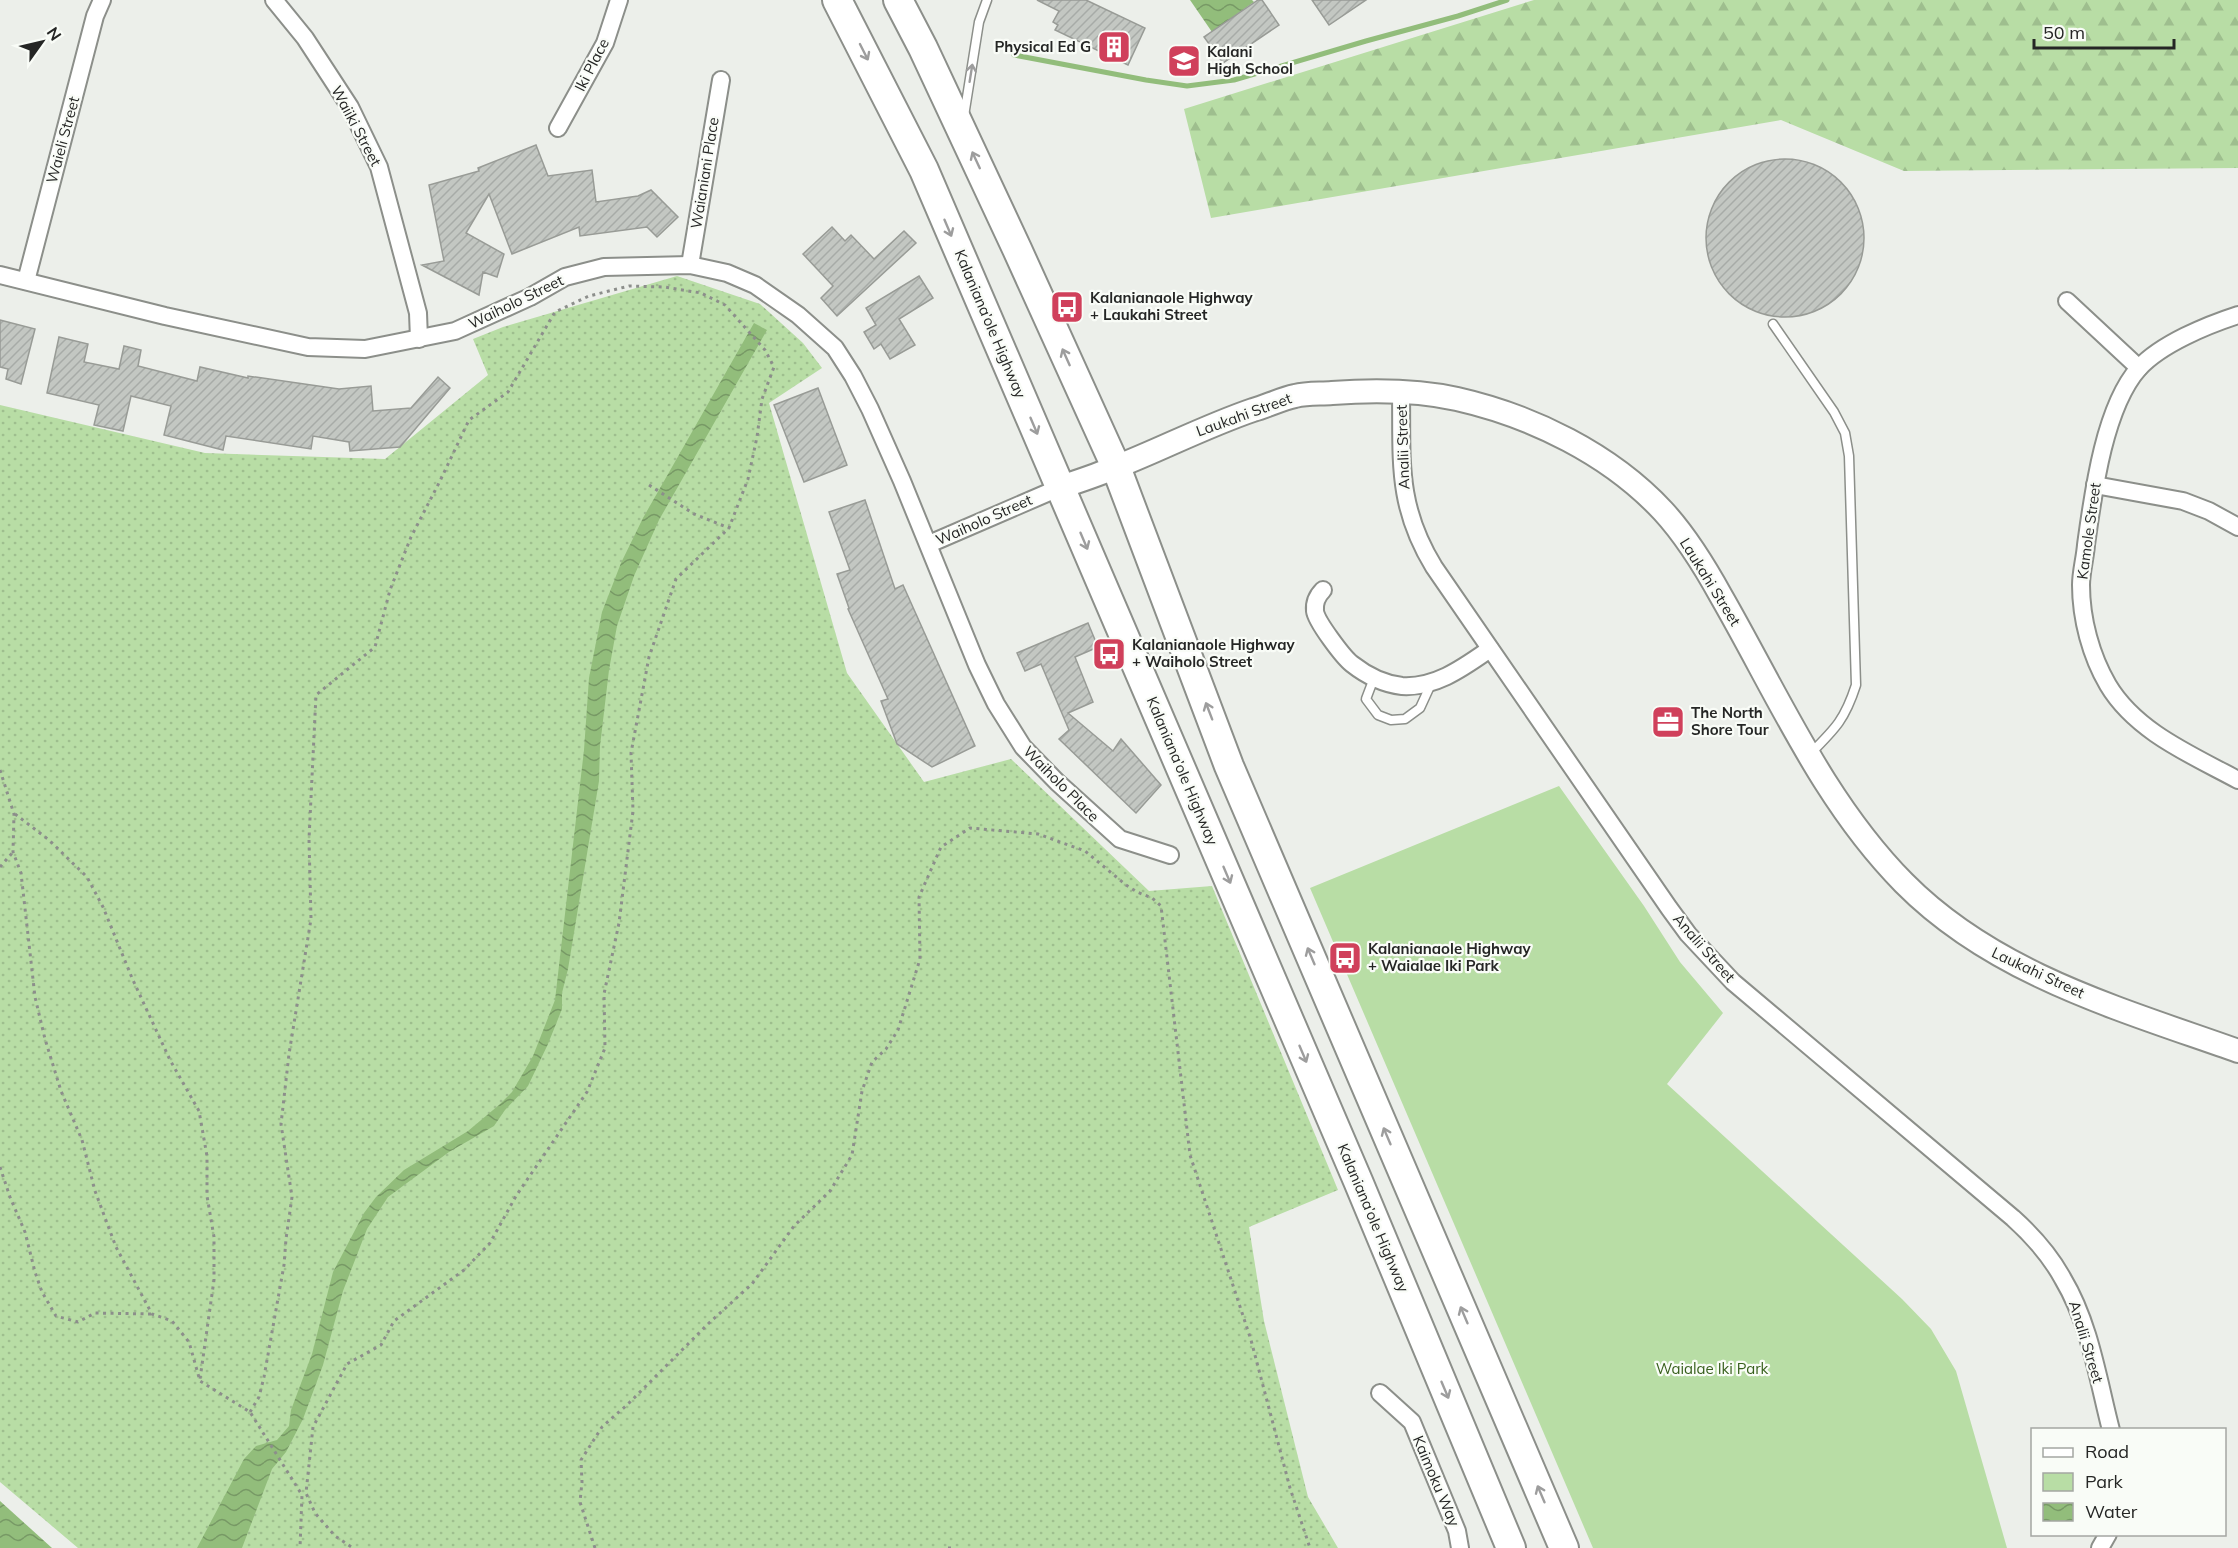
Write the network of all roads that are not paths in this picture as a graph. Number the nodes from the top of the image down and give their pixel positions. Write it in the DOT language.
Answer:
graph roads {
  1 [pos="102,0"];
  2 [pos="273,0"];
  3 [pos="619,0"];
  4 [pos="837,0"];
  5 [pos="898,0"];
  6 [pos="987,0"];
  7 [pos="721,80"];
  8 [pos="558,128"];
  9 [pos="962,131"];
  10 [pos="690,265"];
  11 [pos="0,275"];
  12 [pos="26,281"];
  13 [pos="2067,301"];
  14 [pos="2238,315"];
  15 [pos="1773,324"];
  16 [pos="419,339"];
  17 [pos="2139,369"];
  18 [pos="1401,391"];
  19 [pos="1116,467"];
  20 [pos="2095,485"];
  21 [pos="1060,487"];
  22 [pos="2238,527"];
  23 [pos="929,544"];
  24 [pos="1323,590"];
  25 [pos="1490,649"];
  26 [pos="1374,678"];
  27 [pos="1431,683"];
  28 [pos="1809,756"];
  29 [pos="2238,780"];
  30 [pos="1170,855"];
  31 [pos="2238,1051"];
  32 [pos="1380,1393"];
  33 [pos="2110,1428"];
  34 [pos="1460,1548"];
  35 [pos="1511,1548"];
  36 [pos="1564,1548"];
  1 -- 12 [label="street, Waieli Street"];
  2 -- 16 [label="street, Waiiki Street"];
  3 -- 8 [label="street, Iki Place"];
  4 -- 21 [label="highway, Kalaniana’ole Highway, one-way"];
  5 -- 9 [label="highway"];
  9 -- 6 [label="lane, one-way"];
  7 -- 10 [label="street, Waianiani Place"];
  19 -- 9 [label="highway, one-way"];
  10 -- 16 [label="street, Waiholo Street"];
  10 -- 23 [label="street, Waiholo Street"];
  11 -- 12 [label="street, Waiholo Street"];
  12 -- 16 [label="street, Waiholo Street"];
  13 -- 17 [label="street"];
  14 -- 17 [label="street, Kamole Street"];
  15 -- 28 [label="lane"];
  17 -- 20 [label="street, Kamole Street"];
  18 -- 19 [label="street, Laukahi Street"];
  18 -- 25 [label="street, Analii Street"];
  18 -- 28 [label="street, Laukahi Street"];
  19 -- 21 [label="street, Laukahi Street"];
  36 -- 19 [label="highway, one-way"];
  20 -- 22 [label="street"];
  20 -- 29 [label="street, Kamole Street"];
  21 -- 23 [label="street, Waiholo Street"];
  21 -- 35 [label="highway, Kalaniana’ole Highway, one-way"];
  23 -- 30 [label="street, Waiholo Place"];
  24 -- 26 [label="street"];
  25 -- 27 [label="street"];
  25 -- 33 [label="street, Analii Street"];
  26 -- 27 [label="street"];
  26 -- 27 [label="lane"];
  28 -- 31 [label="street, Laukahi Street"];
  32 -- 34 [label="street, Kaimoku Way"];
}
